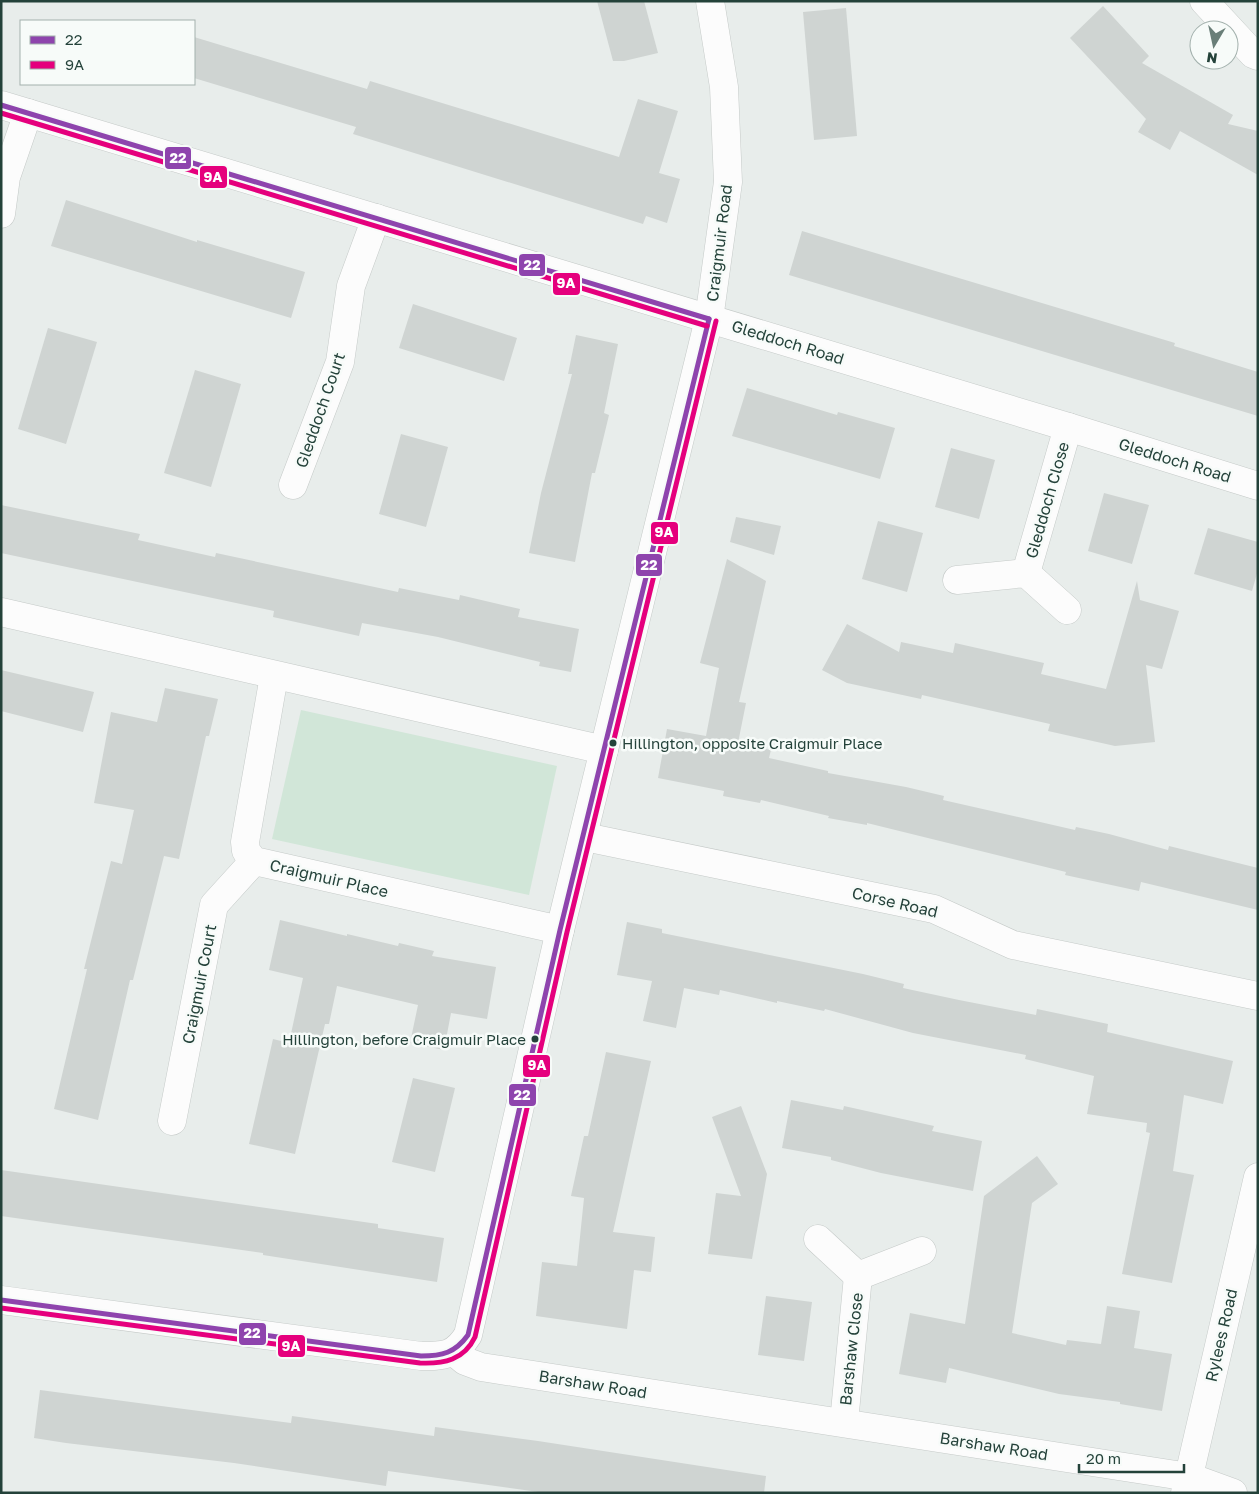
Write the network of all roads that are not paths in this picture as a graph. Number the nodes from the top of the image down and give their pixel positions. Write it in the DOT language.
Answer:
graph roads {
  1 [pos="710,1"];
  2 [pos="1204,1"];
  3 [pos="1258,56"];
  4 [pos="1,105"];
  5 [pos="28,113"];
  6 [pos="1,214"];
  7 [pos="376,218"];
  8 [pos="709,319"];
  9 [pos="1068,427"];
  10 [pos="293,486"];
  11 [pos="1258,486"];
  12 [pos="1026,573"];
  13 [pos="957,580"];
  14 [pos="1067,610"];
  15 [pos="1,612"];
  16 [pos="274,676"];
  17 [pos="604,750"];
  18 [pos="585,837"];
  19 [pos="254,861"];
  20 [pos="560,930"];
  21 [pos="1258,996"];
  22 [pos="172,1121"];
  23 [pos="1258,1177"];
  24 [pos="818,1239"];
  25 [pos="922,1251"];
  26 [pos="858,1276"];
  27 [pos="1,1300"];
  28 [pos="454,1352"];
  29 [pos="844,1422"];
  30 [pos="1187,1485"];
  31 [pos="1233,1493"];
  1 -- 8 [label="street, Craigmuir Road"];
  2 -- 3 [label="street"];
  4 -- 5 [label="street, Gleddoch Road"];
  5 -- 6 [label="street"];
  5 -- 7 [label="street, Gleddoch Road"];
  7 -- 8 [label="street, Gleddoch Road"];
  7 -- 10 [label="street, Gleddoch Court"];
  8 -- 9 [label="street, Gleddoch Road"];
  8 -- 17 [label="street, Craigmuir Road"];
  9 -- 11 [label="street, Gleddoch Road"];
  9 -- 12 [label="street, Gleddoch Close"];
  12 -- 13 [label="street, Gleddoch Close"];
  12 -- 14 [label="street, Gleddoch Close"];
  15 -- 16 [label="street"];
  16 -- 17 [label="street"];
  16 -- 19 [label="street, Craigmuir Place"];
  17 -- 18 [label="street, Craigmuir Road"];
  18 -- 20 [label="street, Craigmuir Road"];
  18 -- 21 [label="street, Corse Road"];
  19 -- 20 [label="street, Craigmuir Place"];
  19 -- 22 [label="street, Craigmuir Court"];
  20 -- 28 [label="street, Craigmuir Road"];
  23 -- 30 [label="street, Rylees Road"];
  24 -- 26 [label="street"];
  25 -- 26 [label="street"];
  26 -- 29 [label="street, Barshaw Close"];
  27 -- 28 [label="street"];
  28 -- 29 [label="street, Barshaw Road"];
  29 -- 30 [label="street, Barshaw Road"];
  30 -- 31 [label="street, Barshaw Road"];
}
